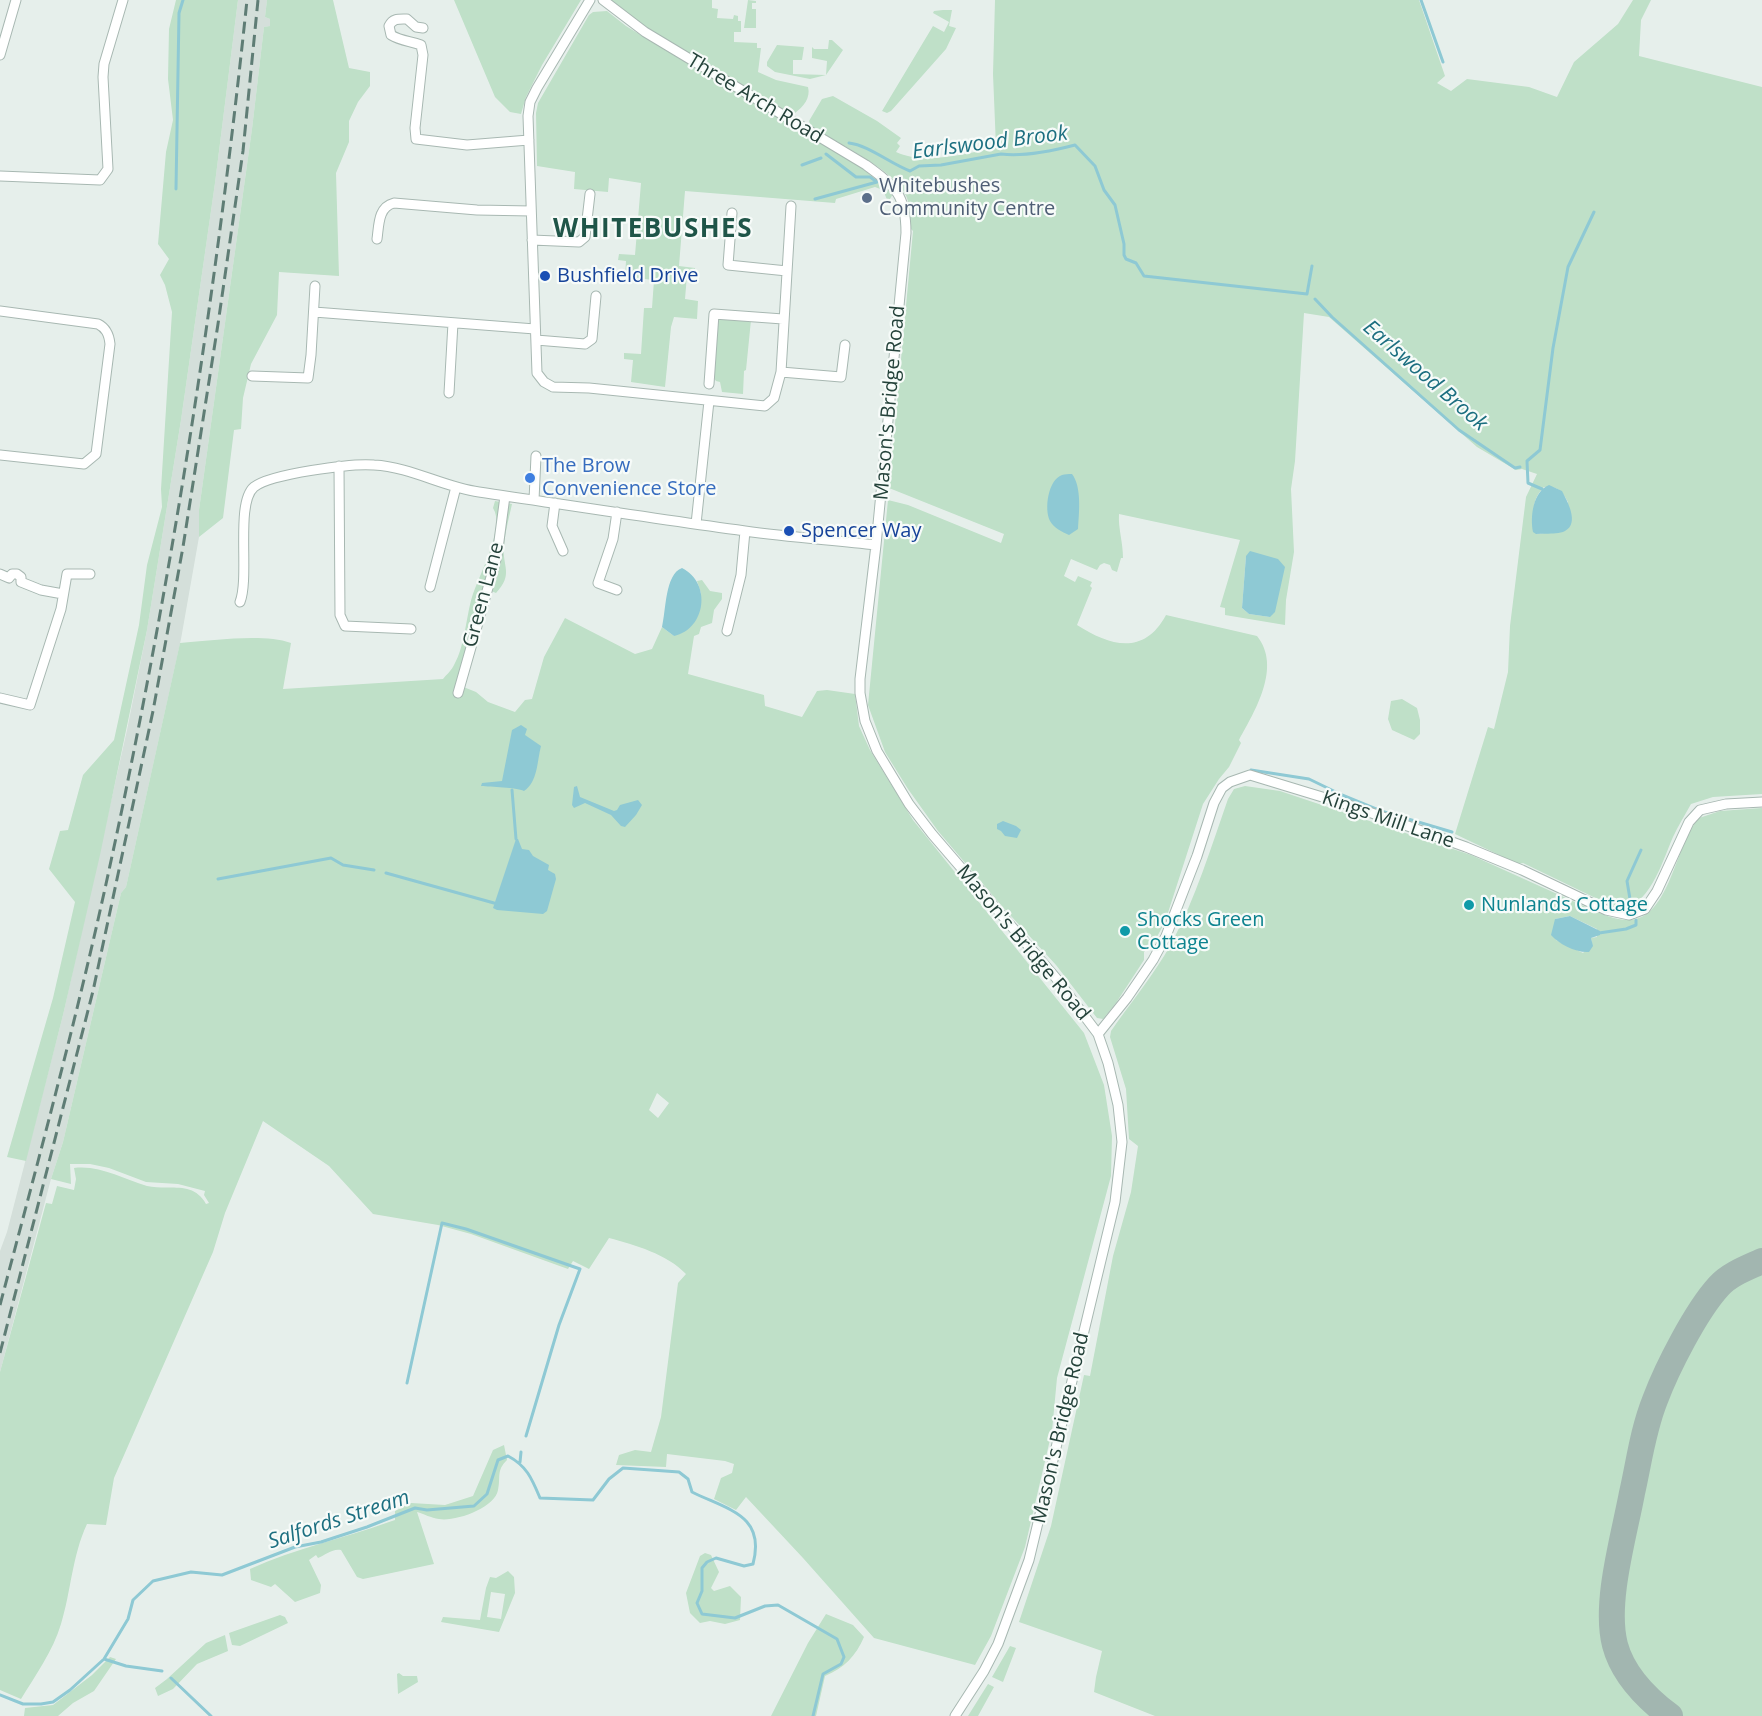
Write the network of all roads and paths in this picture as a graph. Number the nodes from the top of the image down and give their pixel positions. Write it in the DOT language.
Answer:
graph roads {
  1 [pos="16,0"];
  2 [pos="123,0"];
  3 [pos="591,0"];
  4 [pos="603,0"];
  5 [pos="423,28"];
  6 [pos="0,55"];
  7 [pos="529,140"];
  8 [pos="0,176"];
  9 [pos="590,194"];
  10 [pos="903,202"];
  11 [pos="791,206"];
  12 [pos="531,211"];
  13 [pos="732,213"];
  14 [pos="377,238"];
  15 [pos="532,240"];
  16 [pos="787,271"];
  17 [pos="315,286"];
  18 [pos="596,296"];
  19 [pos="0,311"];
  20 [pos="314,312"];
  21 [pos="783,319"];
  22 [pos="453,323"];
  23 [pos="535,329"];
  24 [pos="536,340"];
  25 [pos="845,345"];
  26 [pos="782,372"];
  27 [pos="252,376"];
  28 [pos="709,384"];
  29 [pos="449,393"];
  30 [pos="709,401"];
  31 [pos="0,455"];
  32 [pos="536,456"];
  33 [pos="339,466"];
  34 [pos="456,487"];
  35 [pos="505,496"];
  36 [pos="534,500"];
  37 [pos="555,503"];
  38 [pos="617,512"];
  39 [pos="696,524"];
  40 [pos="745,531"];
  41 [pos="876,545"];
  42 [pos="563,551"];
  43 [pos="0,574"];
  44 [pos="90,574"];
  45 [pos="430,587"];
  46 [pos="617,590"];
  47 [pos="63,594"];
  48 [pos="240,602"];
  49 [pos="411,629"];
  50 [pos="727,632"];
  51 [pos="458,693"];
  52 [pos="0,698"];
  53 [pos="1762,802"];
  54 [pos="1098,1034"];
  55 [pos="955,1716"];
  1 -- 6 [label="street"];
  2 -- 8 [label="street"];
  3 -- 7 [label="street"];
  4 -- 10 [label="street, Three Arch Road"];
  5 -- 7 [label="street"];
  7 -- 12 [label="street"];
  9 -- 15 [label="street"];
  10 -- 41 [label="street, Mason's Bridge Road"];
  11 -- 16 [label="street"];
  12 -- 14 [label="street"];
  12 -- 15 [label="street"];
  13 -- 16 [label="street"];
  15 -- 23 [label="street"];
  16 -- 21 [label="street"];
  17 -- 20 [label="street"];
  18 -- 24 [label="street"];
  19 -- 31 [label="street"];
  20 -- 22 [label="street"];
  20 -- 27 [label="street"];
  21 -- 26 [label="street"];
  21 -- 28 [label="street"];
  22 -- 23 [label="street"];
  22 -- 29 [label="street"];
  23 -- 24 [label="street"];
  24 -- 30 [label="street"];
  25 -- 26 [label="street"];
  26 -- 30 [label="street"];
  30 -- 39 [label="street"];
  32 -- 36 [label="street"];
  33 -- 34 [label="street"];
  33 -- 48 [label="street"];
  33 -- 49 [label="street"];
  34 -- 35 [label="street"];
  34 -- 45 [label="street"];
  35 -- 36 [label="street"];
  35 -- 51 [label="street, Green Lane"];
  36 -- 37 [label="street"];
  37 -- 38 [label="street"];
  37 -- 42 [label="street"];
  38 -- 39 [label="street"];
  38 -- 46 [label="street"];
  39 -- 40 [label="street"];
  40 -- 41 [label="street"];
  40 -- 50 [label="street"];
  41 -- 54 [label="street, Mason's Bridge Road"];
  43 -- 47 [label="street"];
  44 -- 47 [label="street"];
  47 -- 52 [label="street"];
  53 -- 54 [label="street, Kings Mill Lane"];
  54 -- 55 [label="street, Mason's Bridge Road"];
}
